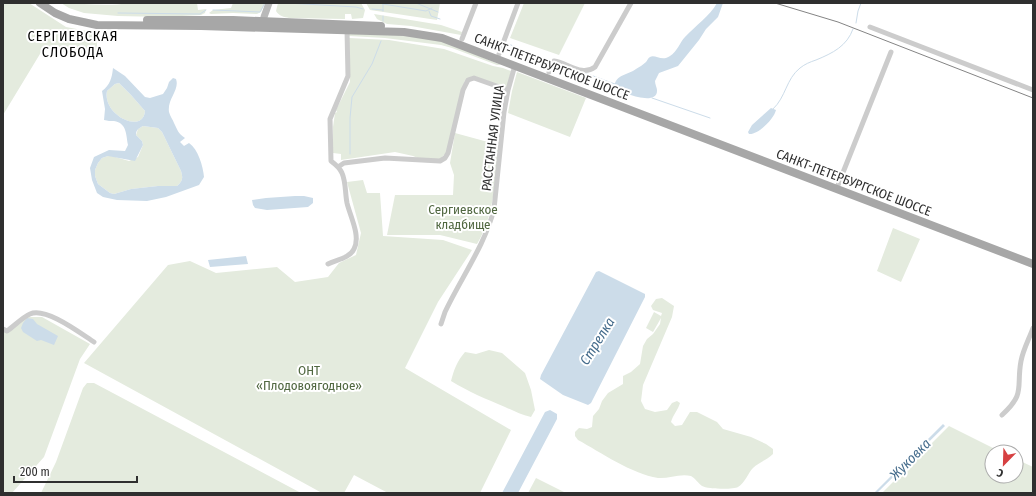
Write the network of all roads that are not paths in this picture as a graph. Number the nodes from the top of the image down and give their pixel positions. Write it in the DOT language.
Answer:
graph roads {
  1 [pos="40,3"];
  2 [pos="48,3"];
  3 [pos="269,3"];
  4 [pos="273,3"];
  5 [pos="476,3"];
  6 [pos="518,3"];
  7 [pos="631,3"];
  8 [pos="266,23"];
  9 [pos="870,27"];
  10 [pos="347,30"];
  11 [pos="462,40"];
  12 [pos="891,52"];
  13 [pos="499,54"];
  14 [pos="515,65"];
  15 [pos="549,72"];
  16 [pos="508,90"];
  17 [pos="1033,90"];
  18 [pos="338,167"];
  19 [pos="838,185"];
  20 [pos="1033,259"];
  21 [pos="328,264"];
  22 [pos="1033,264"];
  23 [pos="441,324"];
  24 [pos="1033,328"];
  25 [pos="5,330"];
  26 [pos="94,342"];
  27 [pos="1002,415"];
  1 -- 8 [label="main road, САНКТ-ПЕТЕРБУРГСКОЕ ШОССЕ"];
  2 -- 8 [label="main road, САНКТ-ПЕТЕРБУРГСКОЕ ШОССЕ"];
  3 -- 8 [label="main road"];
  4 -- 8 [label="main road"];
  5 -- 11 [label="street"];
  6 -- 13 [label="street"];
  7 -- 15 [label="street"];
  8 -- 10 [label="main road, САНКТ-ПЕТЕРБУРГСКОЕ ШОССЕ"];
  8 -- 11 [label="main road, САНКТ-ПЕТЕРБУРГСКОЕ ШОССЕ"];
  9 -- 17 [label="street"];
  10 -- 14 [label="main road, САНКТ-ПЕТЕРБУРГСКОЕ ШОССЕ"];
  10 -- 18 [label="street"];
  11 -- 13 [label="main road, САНКТ-ПЕТЕРБУРГСКОЕ ШОССЕ"];
  12 -- 19 [label="street"];
  13 -- 15 [label="main road, САНКТ-ПЕТЕРБУРГСКОЕ ШОССЕ"];
  14 -- 16 [label="street, РАССТАННАЯ УЛИЦА"];
  14 -- 22 [label="main road, САНКТ-ПЕТЕРБУРГСКОЕ ШОССЕ"];
  15 -- 19 [label="main road, САНКТ-ПЕТЕРБУРГСКОЕ ШОССЕ"];
  16 -- 18 [label="street"];
  16 -- 23 [label="street, РАССТАННАЯ УЛИЦА"];
  18 -- 21 [label="street"];
  19 -- 20 [label="main road, САНКТ-ПЕТЕРБУРГСКОЕ ШОССЕ"];
  24 -- 27 [label="street"];
  25 -- 26 [label="street"];
}
